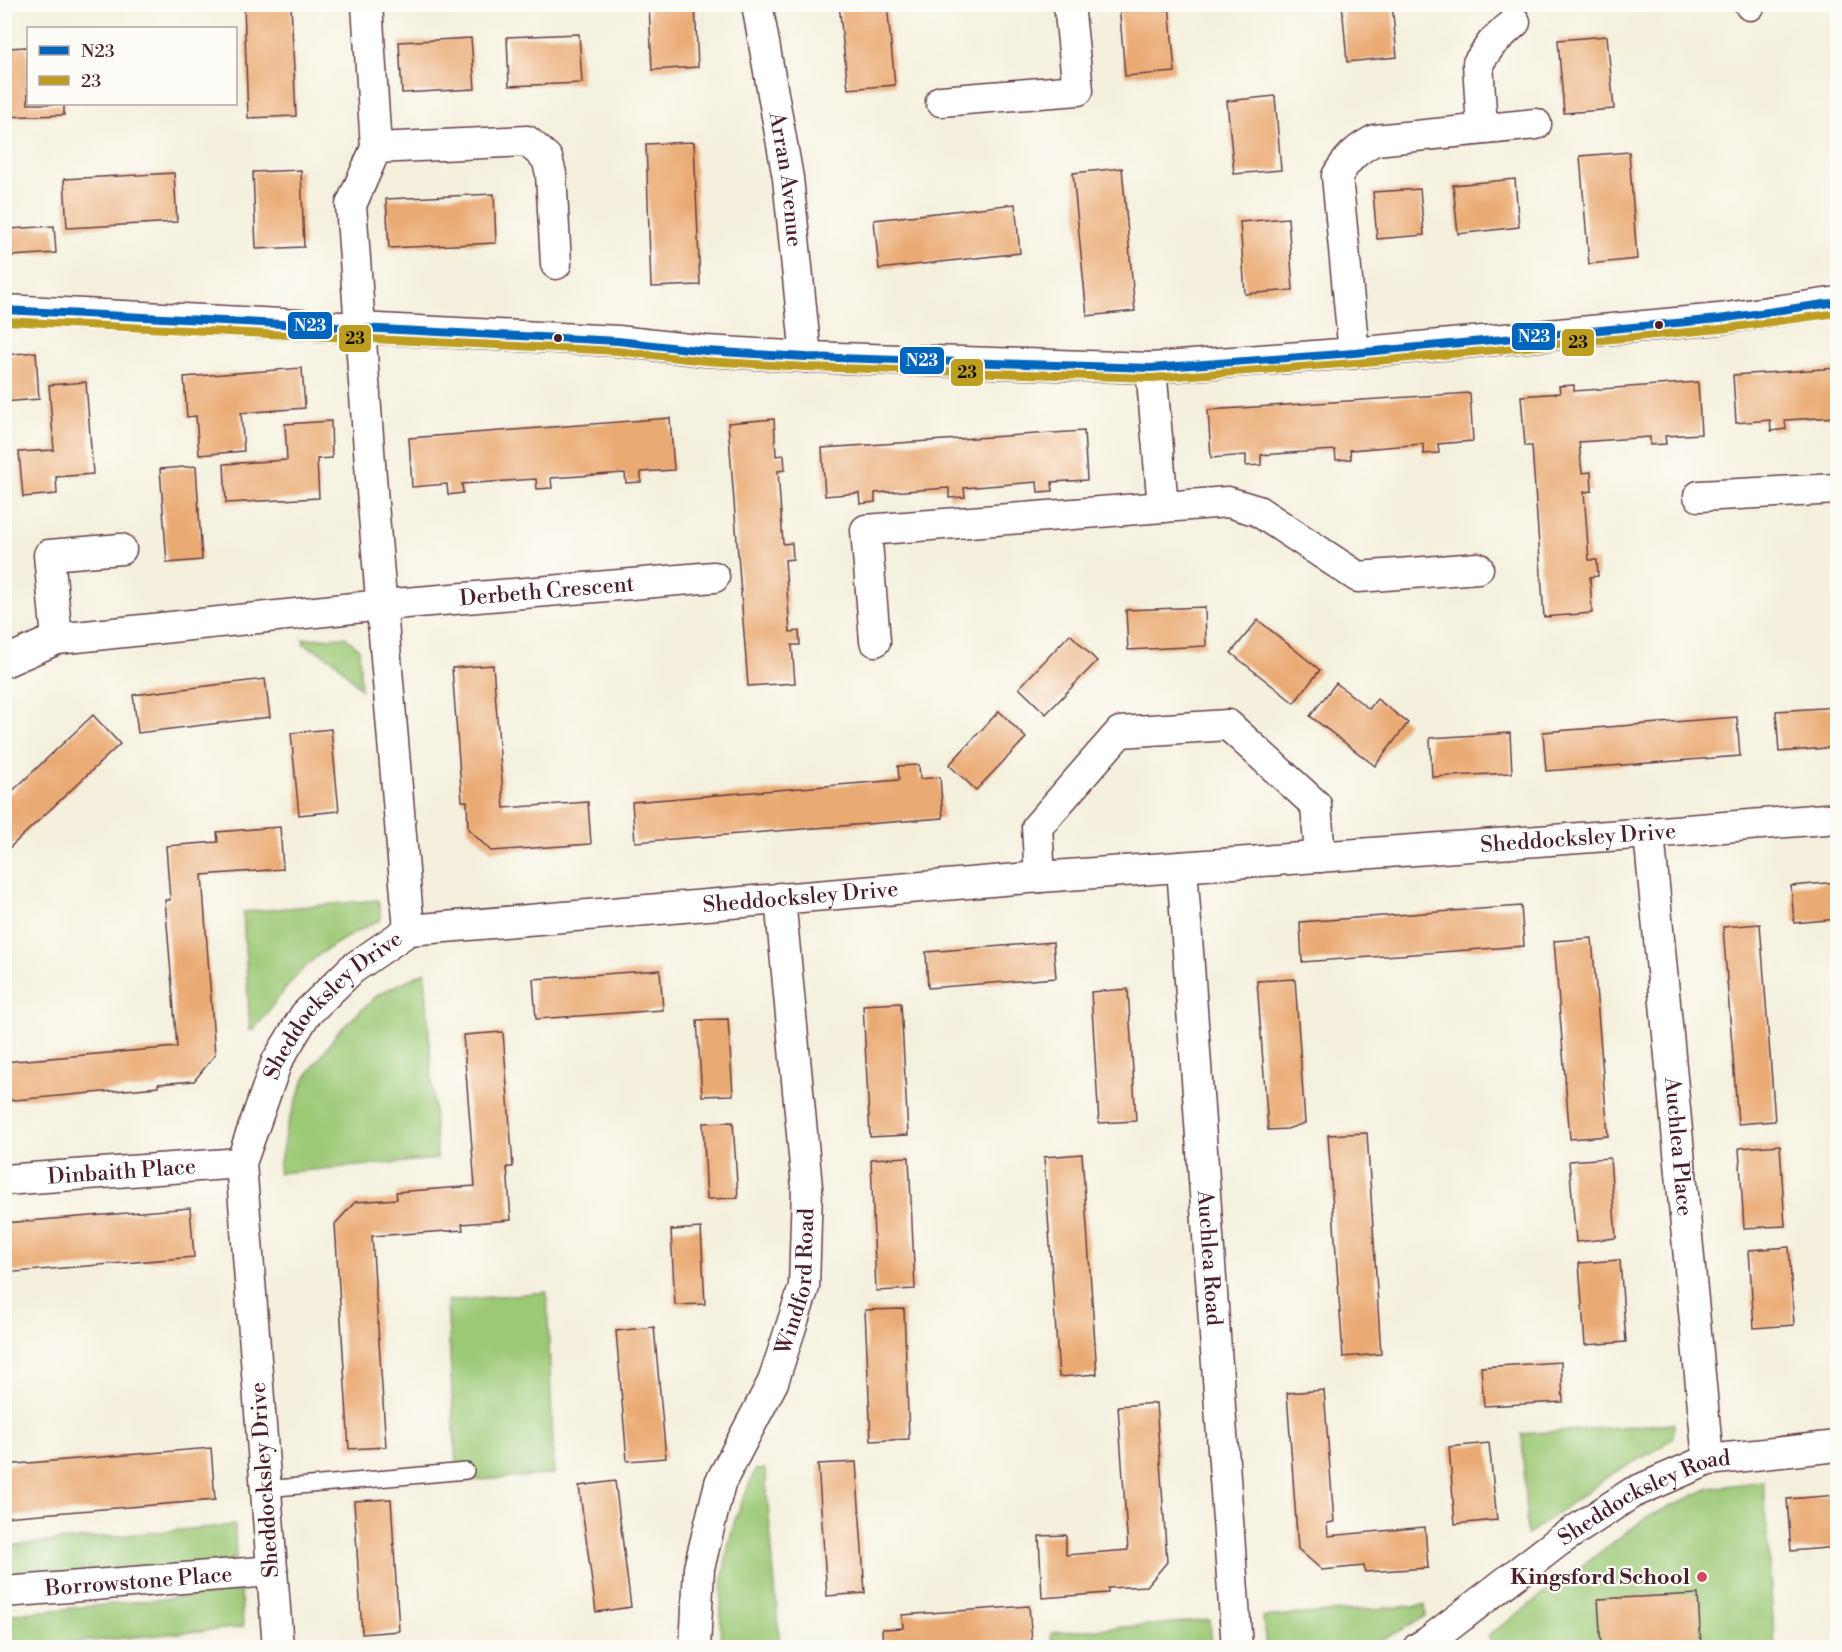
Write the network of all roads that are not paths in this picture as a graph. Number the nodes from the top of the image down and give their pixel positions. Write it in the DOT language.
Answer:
graph roads {
  1 [pos="367,4"];
  2 [pos="757,4"];
  3 [pos="1070,4"];
  4 [pos="1515,22"];
  5 [pos="941,101"];
  6 [pos="1536,124"];
  7 [pos="1482,128"];
  8 [pos="376,148"];
  9 [pos="556,264"];
  10 [pos="1838,302"];
  11 [pos="4,310"];
  12 [pos="359,327"];
  13 [pos="1354,353"];
  14 [pos="806,357"];
  15 [pos="1151,368"];
  16 [pos="1838,489"];
  17 [pos="1699,496"];
  18 [pos="1163,507"];
  19 [pos="121,549"];
  20 [pos="1478,568"];
  21 [pos="714,578"];
  22 [pos="382,605"];
  23 [pos="57,639"];
  24 [pos="875,641"];
  25 [pos="4,662"];
  26 [pos="1838,818"];
  27 [pos="1649,833"];
  28 [pos="1320,857"];
  29 [pos="1182,867"];
  30 [pos="1040,877"];
  31 [pos="780,898"];
  32 [pos="409,930"];
  33 [pos="241,1162"];
  34 [pos="4,1180"];
  35 [pos="1838,1446"];
  36 [pos="1708,1460"];
  37 [pos="466,1471"];
  38 [pos="266,1489"];
  39 [pos="272,1571"];
  40 [pos="4,1592"];
  41 [pos="278,1647"];
  42 [pos="695,1647"];
  43 [pos="1237,1647"];
  44 [pos="1418,1647"];
  1 -- 8 [label="street"];
  2 -- 14 [label="street, Arran Avenue"];
  3 -- 5 [label="street"];
  4 -- 7 [label="street"];
  6 -- 7 [label="street"];
  7 -- 13 [label="street"];
  8 -- 9 [label="street"];
  8 -- 12 [label="street"];
  10 -- 13 [label="street"];
  11 -- 12 [label="street"];
  12 -- 14 [label="street"];
  12 -- 22 [label="street"];
  13 -- 15 [label="street"];
  14 -- 15 [label="street"];
  15 -- 18 [label="street"];
  16 -- 17 [label="street"];
  18 -- 20 [label="street"];
  18 -- 24 [label="street"];
  19 -- 23 [label="street"];
  21 -- 22 [label="street, Derbeth Crescent"];
  22 -- 23 [label="street, Derbeth Crescent"];
  22 -- 32 [label="street"];
  23 -- 25 [label="street, Derbeth Crescent"];
  26 -- 27 [label="street, Sheddocksley Drive"];
  27 -- 28 [label="street, Sheddocksley Drive"];
  27 -- 36 [label="street, Auchlea Place"];
  28 -- 29 [label="street, Sheddocksley Drive"];
  28 -- 30 [label="street"];
  29 -- 30 [label="street, Sheddocksley Drive"];
  29 -- 43 [label="street, Auchlea Road"];
  30 -- 31 [label="street, Sheddocksley Drive"];
  31 -- 32 [label="street, Sheddocksley Drive"];
  31 -- 42 [label="street, Windford Road"];
  32 -- 33 [label="street, Sheddocksley Drive"];
  33 -- 34 [label="street, Dinbaith Place"];
  33 -- 38 [label="street, Sheddocksley Drive"];
  35 -- 36 [label="street, Sheddocksley Road"];
  36 -- 44 [label="street, Sheddocksley Road"];
  37 -- 38 [label="lane"];
  38 -- 39 [label="street, Sheddocksley Drive"];
  39 -- 40 [label="street, Borrowstone Place"];
  39 -- 41 [label="street, Sheddocksley Drive"];
}
